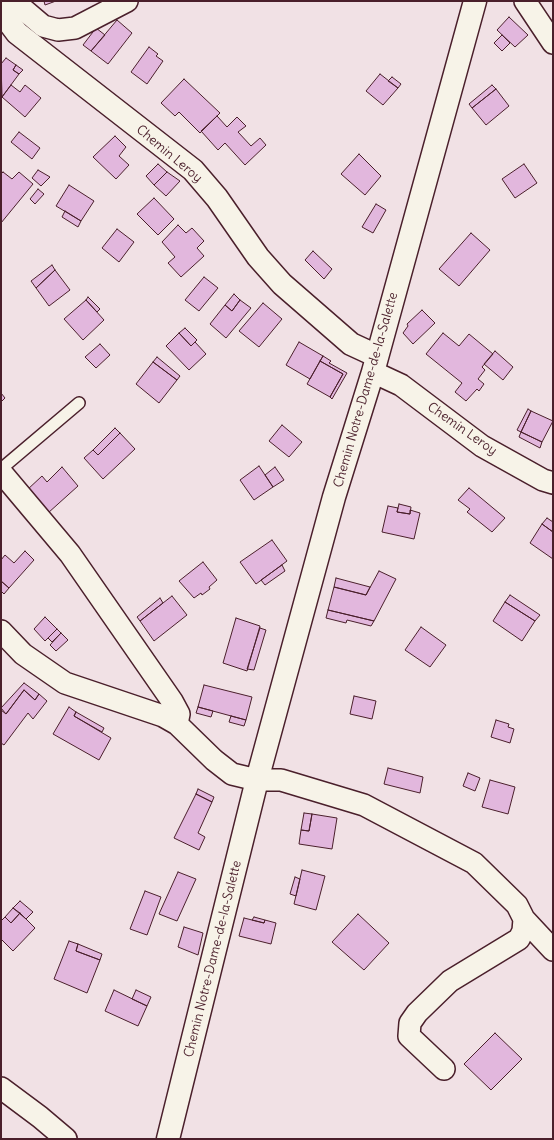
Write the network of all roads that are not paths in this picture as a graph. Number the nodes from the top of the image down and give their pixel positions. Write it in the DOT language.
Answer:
graph roads {
  1 [pos="11,1"];
  2 [pos="126,1"];
  3 [pos="475,1"];
  4 [pos="525,1"];
  5 [pos="1,12"];
  6 [pos="553,43"];
  7 [pos="375,364"];
  8 [pos="79,403"];
  9 [pos="1,470"];
  10 [pos="553,483"];
  11 [pos="1,631"];
  12 [pos="177,724"];
  13 [pos="258,780"];
  14 [pos="524,919"];
  15 [pos="553,950"];
  16 [pos="444,1069"];
  17 [pos="1,1088"];
  18 [pos="66,1139"];
  19 [pos="168,1139"];
  1 -- 2 [label="street"];
  3 -- 7 [label="street, Chemin Notre-Dame-de-la-Salette"];
  4 -- 6 [label="street"];
  5 -- 7 [label="street, Chemin Leroy"];
  7 -- 10 [label="street, Chemin Leroy"];
  7 -- 13 [label="street, Chemin Notre-Dame-de-la-Salette"];
  8 -- 9 [label="lane"];
  9 -- 12 [label="street"];
  11 -- 12 [label="street"];
  12 -- 13 [label="street"];
  13 -- 14 [label="street"];
  13 -- 19 [label="street, Chemin Notre-Dame-de-la-Salette"];
  14 -- 15 [label="street"];
  14 -- 16 [label="street"];
  17 -- 18 [label="street"];
}
